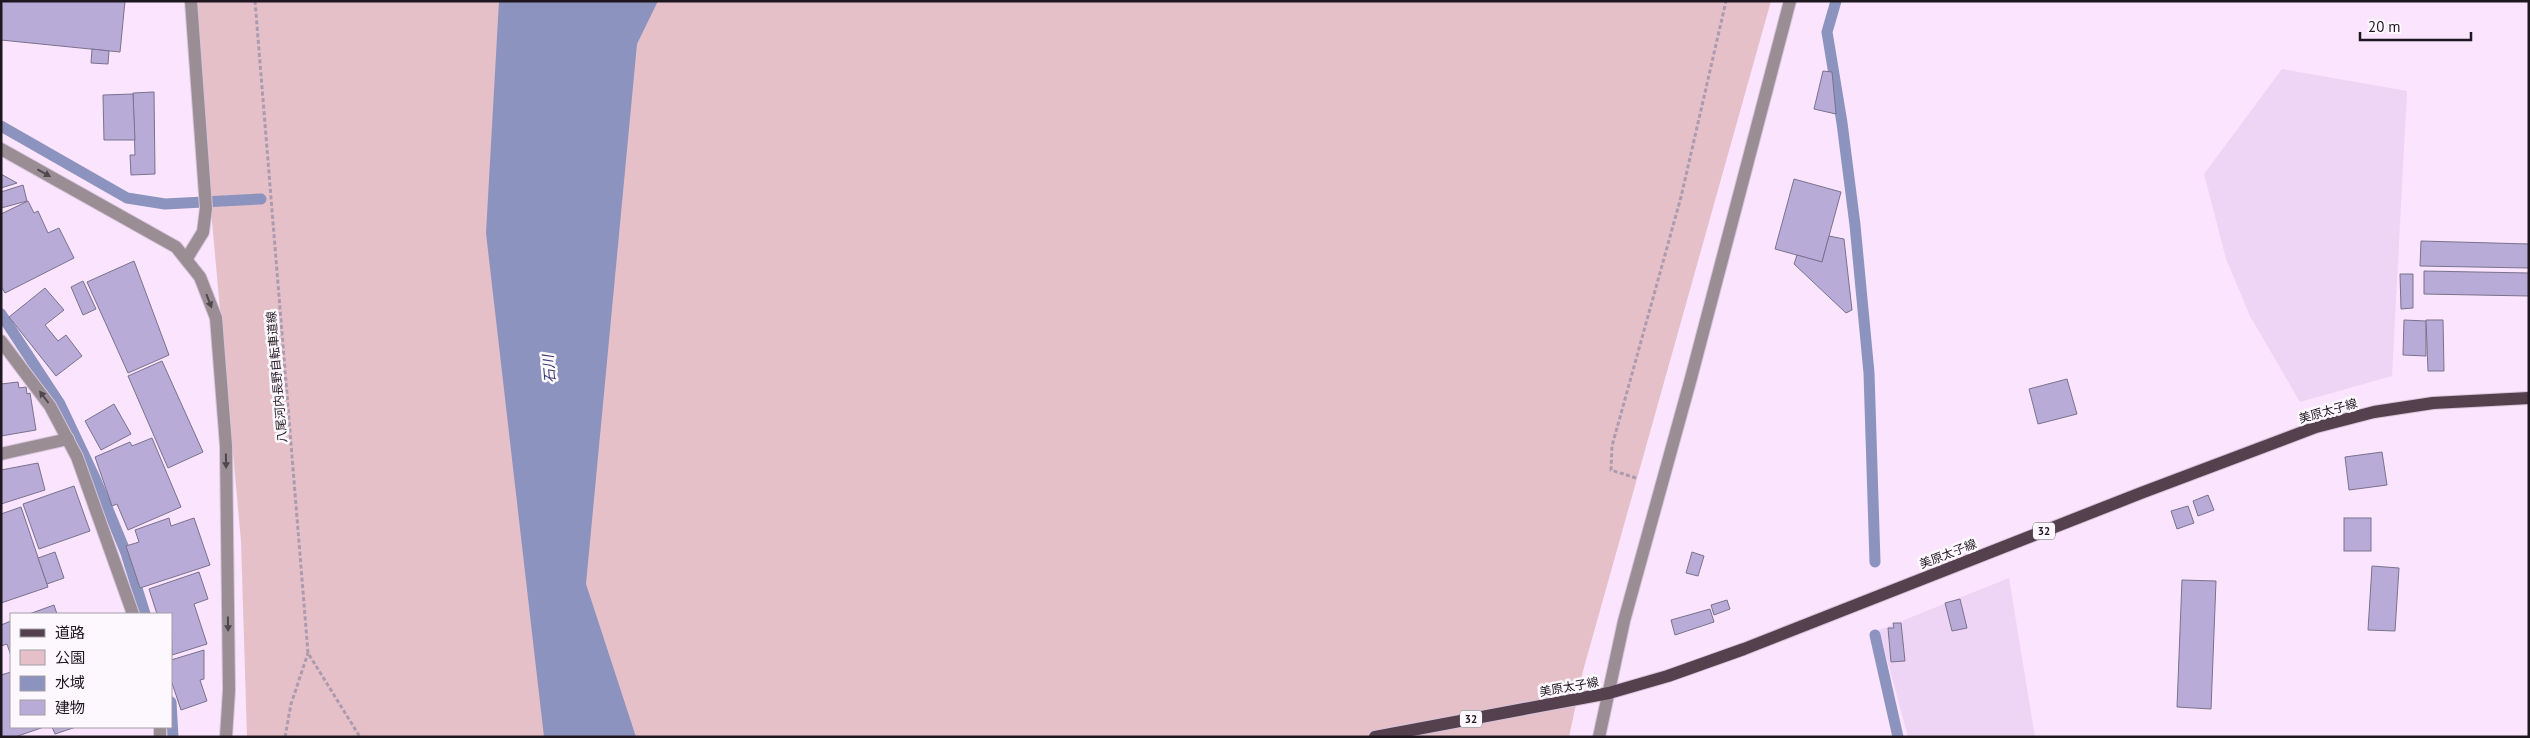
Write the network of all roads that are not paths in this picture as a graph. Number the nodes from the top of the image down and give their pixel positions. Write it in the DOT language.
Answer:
graph roads {
  1 [pos="191,1"];
  2 [pos="1790,1"];
  3 [pos="1,149"];
  4 [pos="187,258"];
  5 [pos="1,341"];
  6 [pos="2529,398"];
  7 [pos="68,439"];
  8 [pos="1,454"];
  9 [pos="133,613"];
  10 [pos="1609,693"];
  11 [pos="226,737"];
  12 [pos="1375,737"];
  13 [pos="1599,737"];
  1 -- 4 [label="street"];
  2 -- 10 [label="street"];
  3 -- 4 [label="street, one-way"];
  4 -- 11 [label="street, one-way"];
  7 -- 5 [label="street, one-way"];
  6 -- 10 [label="main road, 美原太子線 / 32"];
  7 -- 8 [label="street"];
  7 -- 9 [label="street"];
  10 -- 12 [label="main road, 美原太子線 / 32"];
  10 -- 13 [label="street"];
}
